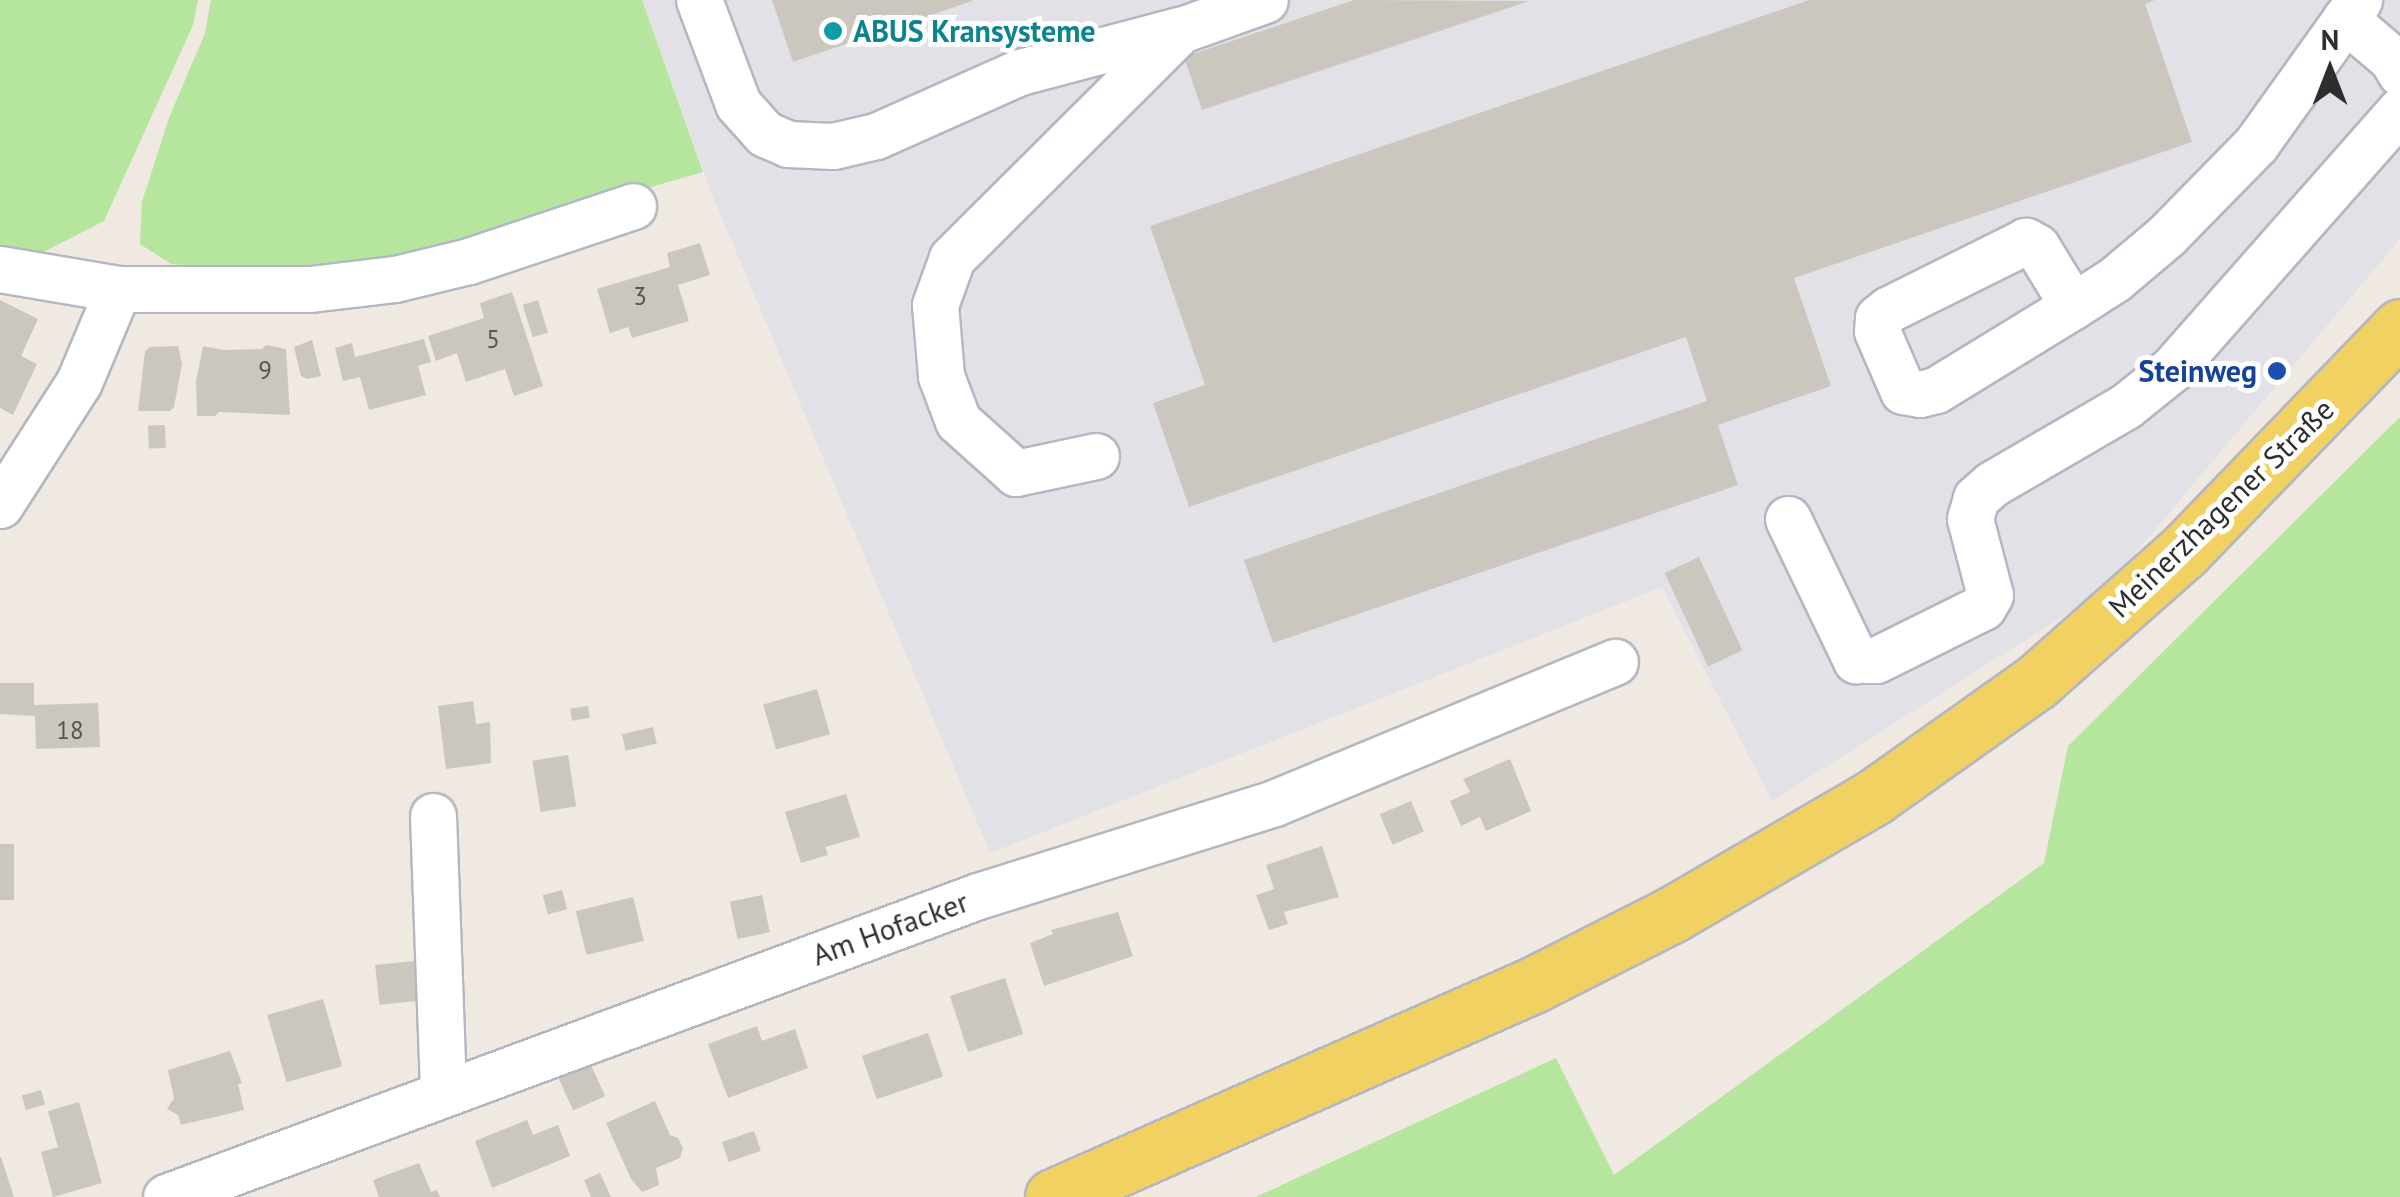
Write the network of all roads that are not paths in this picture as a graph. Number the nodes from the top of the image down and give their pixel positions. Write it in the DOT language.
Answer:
graph roads {
  1 [pos="700,0"];
  2 [pos="1265,0"];
  3 [pos="2352,10"];
  4 [pos="1181,30"];
  5 [pos="2400,73"];
  6 [pos="2400,110"];
  7 [pos="633,206"];
  8 [pos="0,269"];
  9 [pos="118,289"];
  10 [pos="2073,306"];
  11 [pos="2400,327"];
  12 [pos="1096,456"];
  13 [pos="0,505"];
  14 [pos="1788,519"];
  15 [pos="1615,662"];
  16 [pos="433,816"];
  17 [pos="443,1091"];
  18 [pos="166,1197"];
  19 [pos="1053,1197"];
  1 -- 4 [label="street"];
  2 -- 4 [label="street"];
  3 -- 5 [label="street"];
  3 -- 10 [label="street"];
  4 -- 12 [label="street"];
  6 -- 14 [label="street"];
  7 -- 9 [label="street"];
  8 -- 9 [label="street"];
  9 -- 13 [label="street"];
  11 -- 19 [label="main road, Meinerzhagener Straße"];
  15 -- 17 [label="street, Am Hofacker"];
  16 -- 17 [label="street"];
  17 -- 18 [label="street, Am Hofacker"];
}
